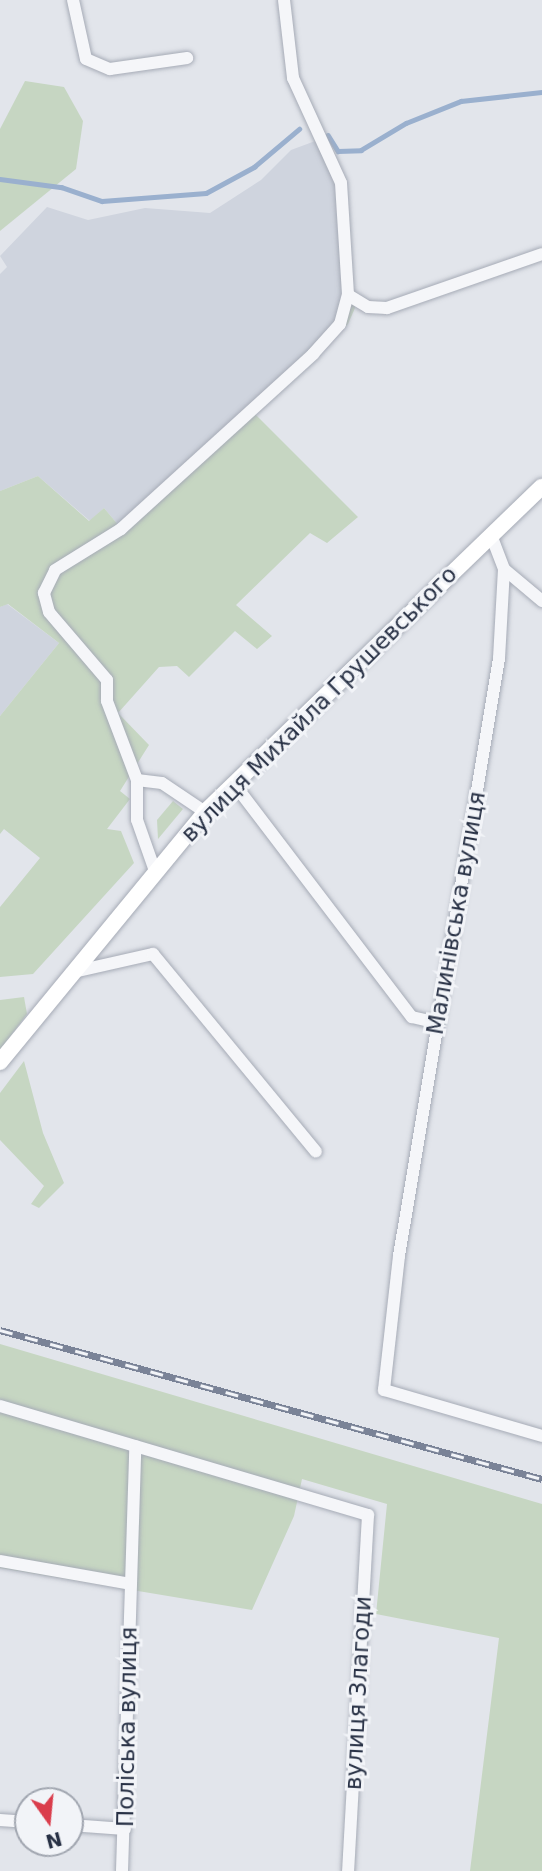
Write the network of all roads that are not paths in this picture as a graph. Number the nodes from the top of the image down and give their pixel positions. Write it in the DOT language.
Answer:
graph roads {
  1 [pos="73,0"];
  2 [pos="284,0"];
  3 [pos="187,58"];
  4 [pos="542,254"];
  5 [pos="348,295"];
  6 [pos="542,487"];
  7 [pos="491,535"];
  8 [pos="504,569"];
  9 [pos="542,601"];
  10 [pos="137,780"];
  11 [pos="235,785"];
  12 [pos="205,812"];
  13 [pos="155,871"];
  14 [pos="73,972"];
  15 [pos="437,1023"];
  16 [pos="0,1062"];
  17 [pos="316,1152"];
  18 [pos="0,1406"];
  19 [pos="542,1436"];
  20 [pos="135,1446"];
  21 [pos="0,1561"];
  22 [pos="130,1584"];
  23 [pos="84,1826"];
  24 [pos="125,1829"];
  25 [pos="122,1871"];
  26 [pos="348,1871"];
  1 -- 3 [label="street"];
  2 -- 5 [label="street"];
  4 -- 5 [label="street"];
  5 -- 10 [label="street"];
  6 -- 7 [label="street, вулиця Михайла Грушевського"];
  7 -- 8 [label="street"];
  7 -- 11 [label="street, вулиця Михайла Грушевського"];
  8 -- 9 [label="street"];
  8 -- 15 [label="street, Малинівська вулиця"];
  10 -- 12 [label="street"];
  10 -- 13 [label="street"];
  11 -- 12 [label="street, вулиця Михайла Грушевського"];
  11 -- 15 [label="street"];
  12 -- 13 [label="street, вулиця Михайла Грушевського"];
  13 -- 14 [label="street, вулиця Михайла Грушевського"];
  14 -- 16 [label="street, вулиця Михайла Грушевського"];
  14 -- 17 [label="street"];
  15 -- 19 [label="street, Малинівська вулиця"];
  18 -- 20 [label="street"];
  20 -- 22 [label="street, Поліська вулиця"];
  20 -- 26 [label="street, вулиця Злагоди"];
  21 -- 22 [label="street"];
  22 -- 24 [label="street, Поліська вулиця"];
  23 -- 24 [label="street"];
  24 -- 25 [label="street, Поліська вулиця"];
}
